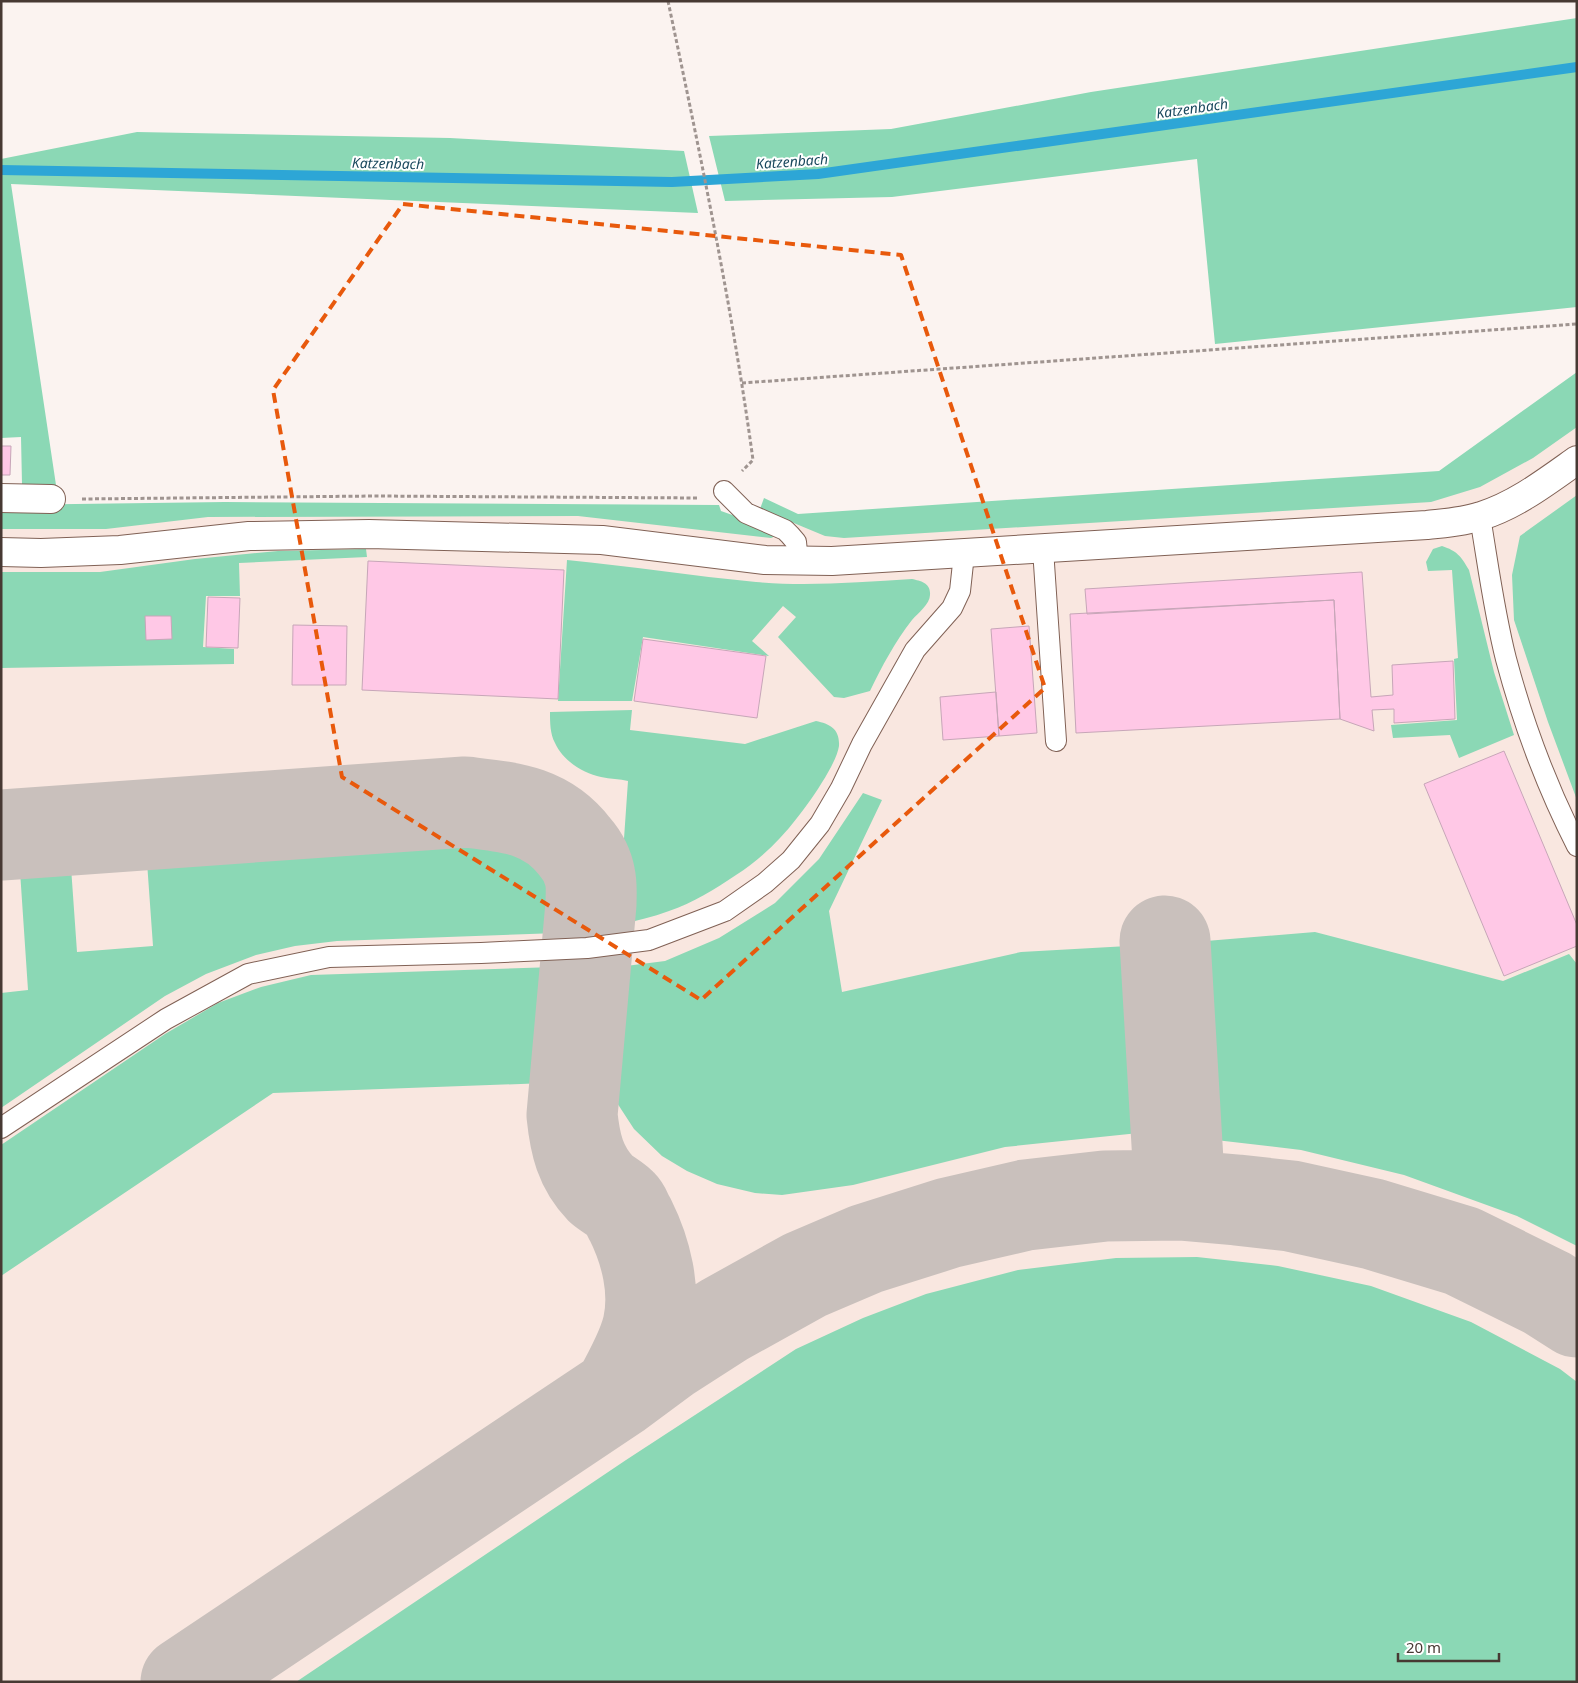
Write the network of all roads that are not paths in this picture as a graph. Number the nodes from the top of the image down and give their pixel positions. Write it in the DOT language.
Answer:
graph roads {
  1 [pos="1577,460"];
  2 [pos="724,491"];
  3 [pos="1,498"];
  4 [pos="52,499"];
  5 [pos="1480,517"];
  6 [pos="1043,549"];
  7 [pos="1,552"];
  8 [pos="964,554"];
  9 [pos="798,562"];
  10 [pos="1056,741"];
  11 [pos="1577,846"];
  12 [pos="1,1128"];
  1 -- 5 [label="street"];
  2 -- 9 [label="lane"];
  3 -- 4 [label="street"];
  5 -- 6 [label="street"];
  5 -- 11 [label="lane"];
  6 -- 8 [label="street"];
  6 -- 10 [label="lane"];
  7 -- 9 [label="street"];
  8 -- 9 [label="street"];
  8 -- 12 [label="lane"];
}
